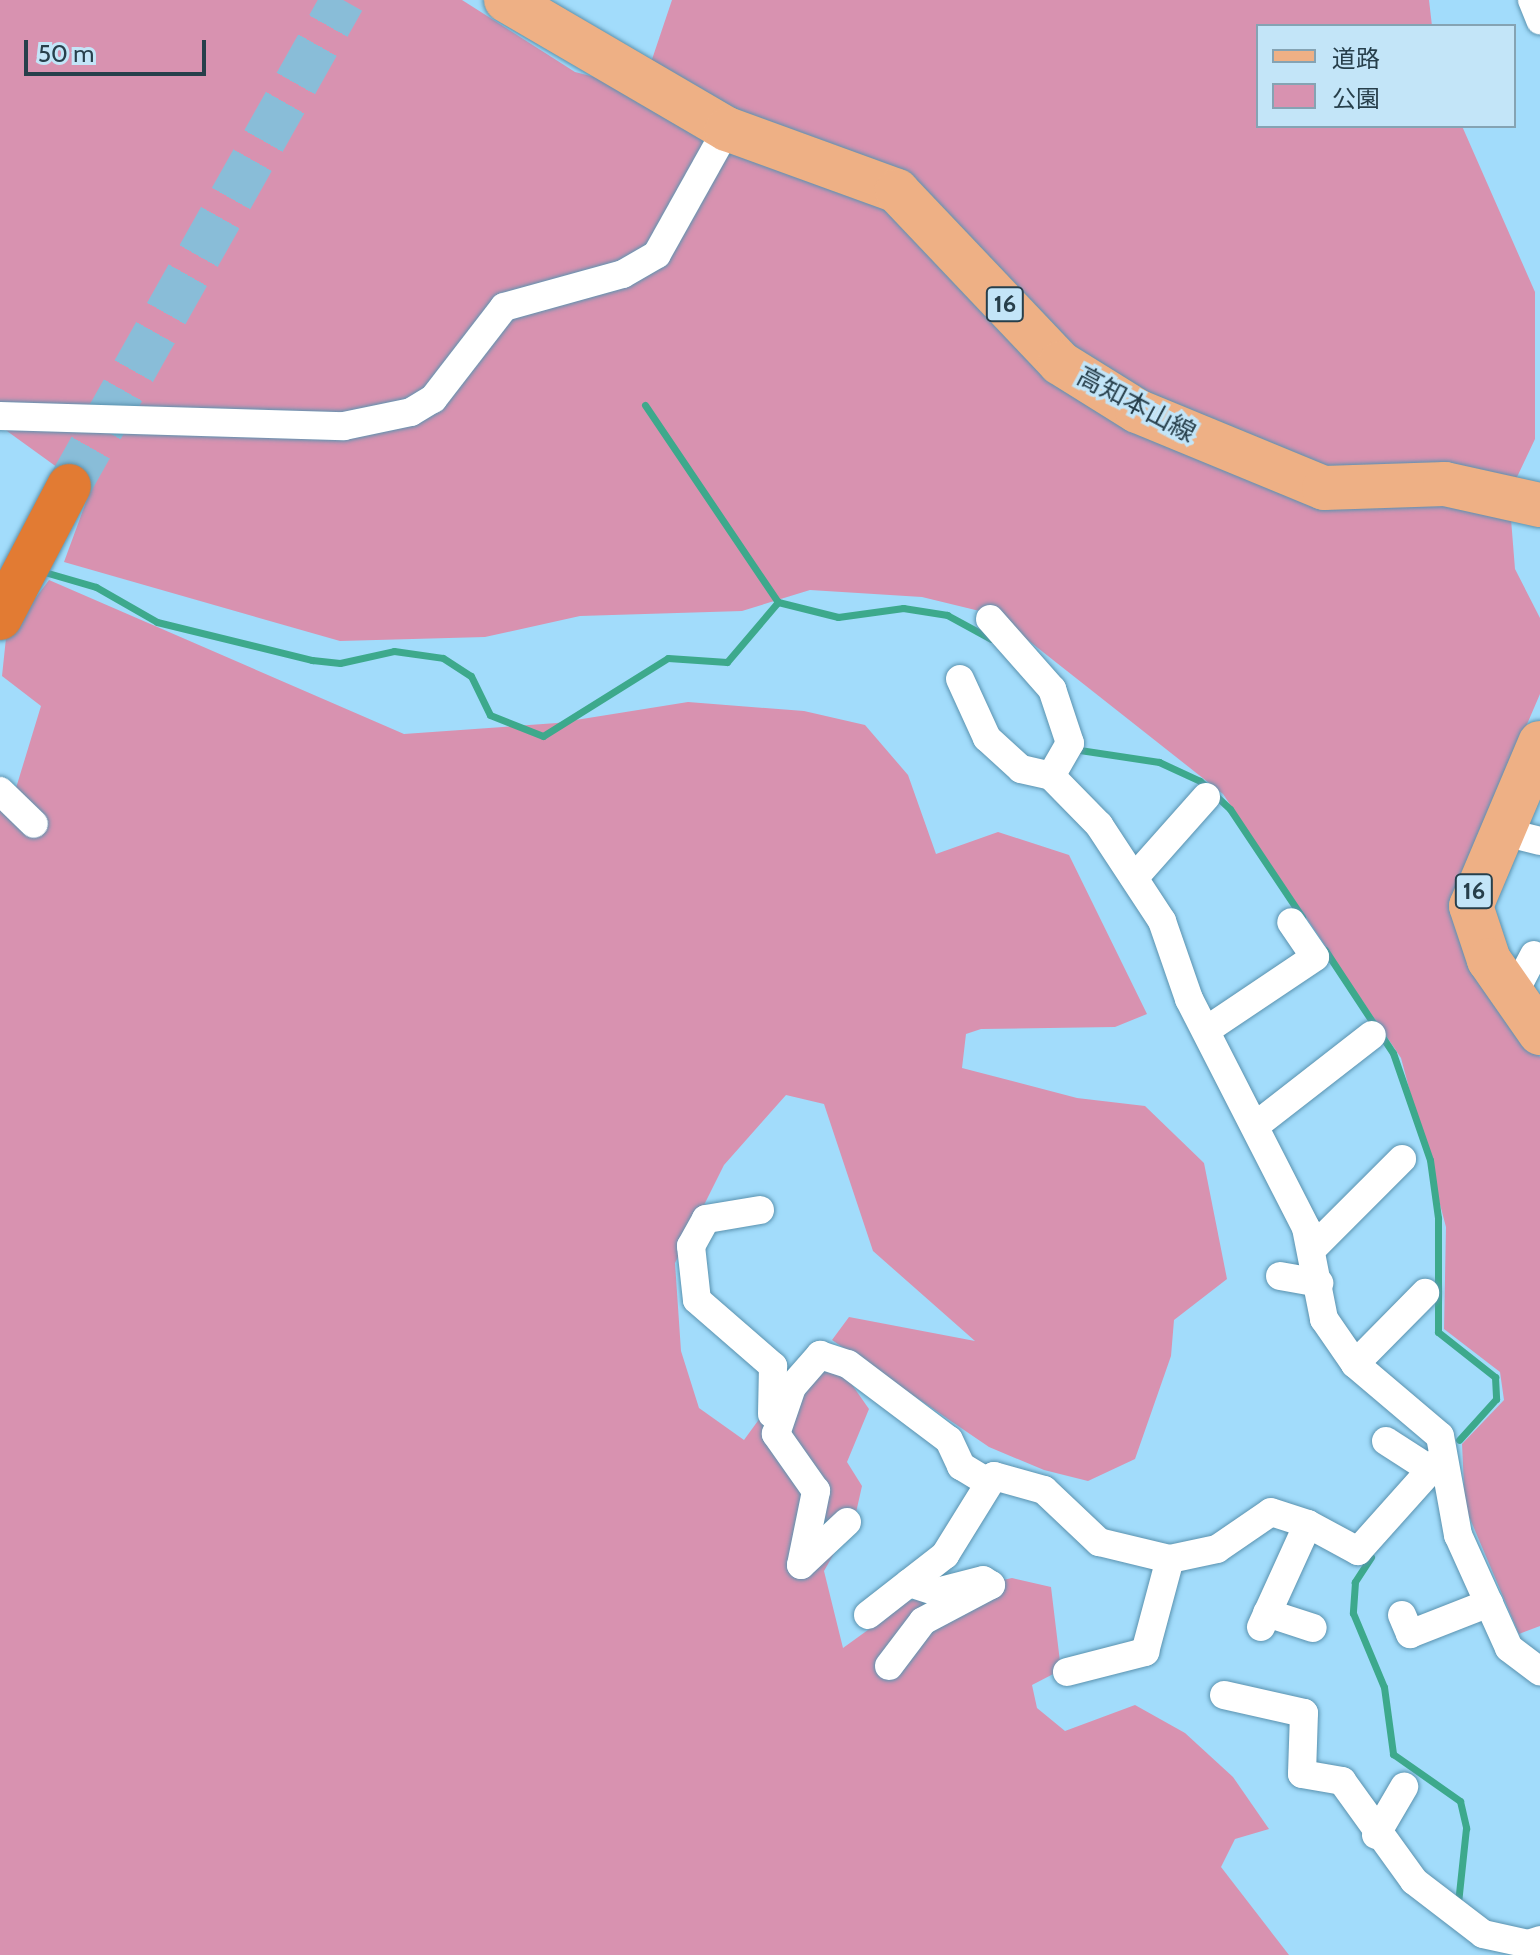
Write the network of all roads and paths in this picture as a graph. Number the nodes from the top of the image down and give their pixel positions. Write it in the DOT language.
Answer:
graph roads {
  1 [pos="506,0"];
  2 [pos="1532,0"];
  3 [pos="1540,20"];
  4 [pos="727,129"];
  5 [pos="0,416"];
  6 [pos="1540,505"];
  7 [pos="0,566"];
  8 [pos="0,618"];
  9 [pos="990,619"];
  10 [pos="960,679"];
  11 [pos="1540,743"];
  12 [pos="1063,758"];
  13 [pos="0,791"];
  14 [pos="1206,797"];
  15 [pos="34,824"];
  16 [pos="1520,836"];
  17 [pos="1135,877"];
  18 [pos="1291,922"];
  19 [pos="1534,955"];
  20 [pos="1526,999"];
  21 [pos="1208,1029"];
  22 [pos="1540,1033"];
  23 [pos="1372,1035"];
  24 [pos="1255,1126"];
  25 [pos="1402,1159"];
  26 [pos="760,1210"];
  27 [pos="1313,1248"];
  28 [pos="1280,1276"];
  29 [pos="1319,1283"];
  30 [pos="1425,1293"];
  31 [pos="1355,1364"];
  32 [pos="776,1434"];
  33 [pos="1386,1441"];
  34 [pos="1437,1463"];
  35 [pos="986,1481"];
  36 [pos="847,1522"];
  37 [pos="1308,1524"];
  38 [pos="1170,1559"];
  39 [pos="909,1583"];
  40 [pos="1489,1603"];
  41 [pos="868,1615"];
  42 [pos="1402,1615"];
  43 [pos="1313,1628"];
  44 [pos="889,1666"];
  45 [pos="1540,1671"];
  46 [pos="1067,1672"];
  47 [pos="1224,1695"];
  48 [pos="1404,1787"];
  49 [pos="1376,1835"];
  50 [pos="1538,1945"];
  1 -- 4 [label="main road, 高知本山線 / 16"];
  2 -- 3 [label="street"];
  4 -- 5 [label="street"];
  4 -- 6 [label="main road, 高知本山線 / 16"];
  7 -- 8 [label="highway"];
  9 -- 12 [label="street"];
  10 -- 12 [label="street"];
  11 -- 16 [label="main road, 16"];
  12 -- 17 [label="street"];
  13 -- 15 [label="street"];
  14 -- 17 [label="street"];
  16 -- 20 [label="main road, 16"];
  17 -- 21 [label="street"];
  18 -- 21 [label="street"];
  19 -- 20 [label="street"];
  20 -- 22 [label="main road, 16"];
  21 -- 24 [label="street"];
  23 -- 24 [label="street"];
  24 -- 27 [label="street"];
  25 -- 27 [label="street"];
  26 -- 32 [label="street"];
  27 -- 29 [label="street"];
  28 -- 29 [label="street"];
  29 -- 31 [label="street"];
  30 -- 31 [label="street"];
  31 -- 34 [label="street"];
  32 -- 35 [label="street"];
  32 -- 36 [label="street"];
  33 -- 34 [label="street"];
  34 -- 37 [label="street"];
  34 -- 40 [label="street"];
  35 -- 38 [label="street"];
  35 -- 39 [label="street"];
  37 -- 38 [label="street"];
  37 -- 43 [label="street"];
  38 -- 46 [label="street"];
  39 -- 41 [label="street"];
  39 -- 44 [label="street"];
  40 -- 42 [label="street"];
  40 -- 45 [label="street"];
  47 -- 49 [label="street"];
  48 -- 49 [label="street"];
  49 -- 50 [label="street"];
}
